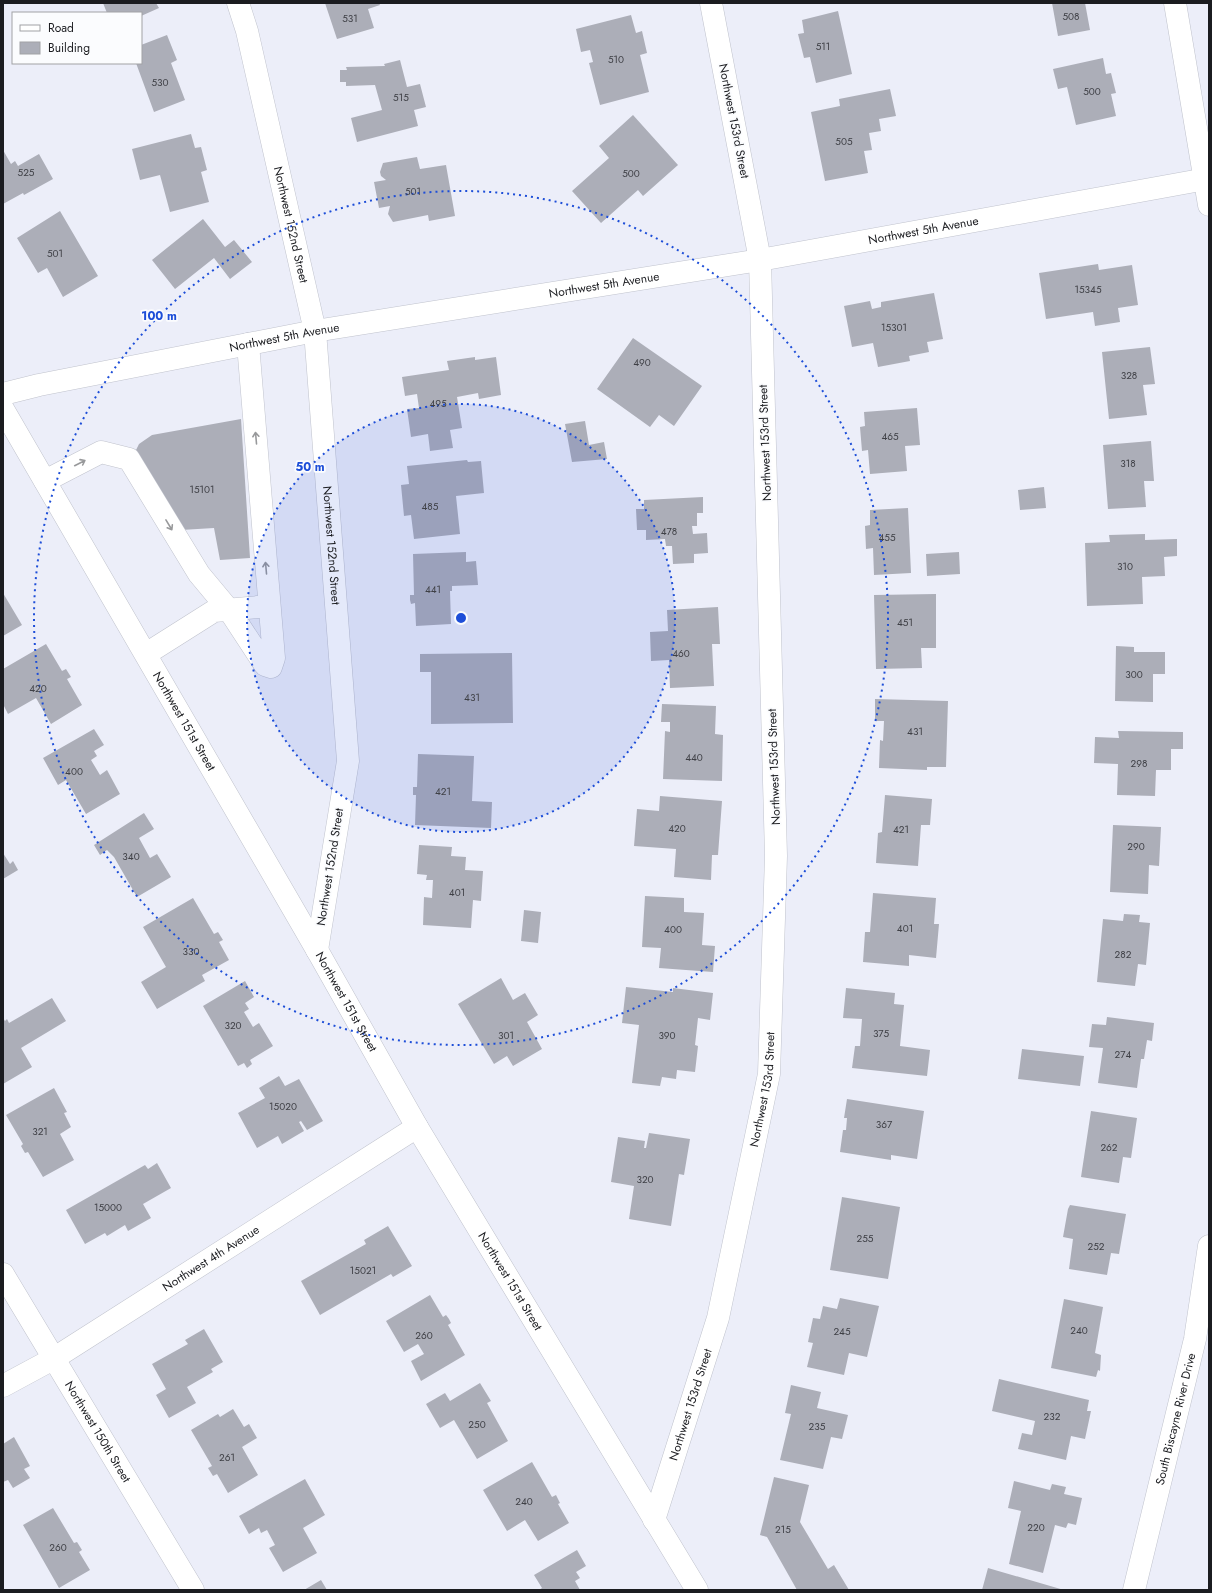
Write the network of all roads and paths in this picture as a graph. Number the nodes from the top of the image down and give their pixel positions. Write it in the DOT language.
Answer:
graph roads {
  1 [pos="238,3"];
  2 [pos="711,3"];
  3 [pos="1176,3"];
  4 [pos="1206,179"];
  5 [pos="1209,205"];
  6 [pos="760,260"];
  7 [pos="315,331"];
  8 [pos="248,344"];
  9 [pos="3,394"];
  10 [pos="3,409"];
  11 [pos="45,480"];
  12 [pos="269,606"];
  13 [pos="229,610"];
  14 [pos="146,654"];
  15 [pos="317,950"];
  16 [pos="417,1127"];
  17 [pos="1209,1246"];
  18 [pos="3,1274"];
  19 [pos="53,1359"];
  20 [pos="3,1386"];
  21 [pos="654,1520"];
  22 [pos="193,1590"];
  23 [pos="697,1590"];
  24 [pos="1134,1590"];
  1 -- 7 [label="street, Northwest 152nd Street"];
  2 -- 6 [label="street, Northwest 153rd Street"];
  3 -- 4 [label="street"];
  4 -- 5 [label="street"];
  4 -- 6 [label="street, Northwest 5th Avenue"];
  6 -- 7 [label="street, Northwest 5th Avenue"];
  6 -- 21 [label="street, Northwest 153rd Street"];
  7 -- 8 [label="street, Northwest 5th Avenue"];
  7 -- 15 [label="street, Northwest 152nd Street"];
  8 -- 9 [label="street, Northwest 5th Avenue"];
  12 -- 8 [label="street, one-way"];
  10 -- 11 [label="street, Northwest 151st Street"];
  11 -- 13 [label="street, one-way"];
  11 -- 14 [label="street, Northwest 151st Street"];
  12 -- 13 [label="street"];
  12 -- 13 [label="street"];
  13 -- 14 [label="street"];
  14 -- 15 [label="street, Northwest 151st Street"];
  15 -- 16 [label="street, Northwest 151st Street"];
  16 -- 19 [label="street, Northwest 4th Avenue"];
  16 -- 21 [label="street, Northwest 151st Street"];
  17 -- 24 [label="street, South Biscayne River Drive"];
  18 -- 19 [label="street, Northwest 150th Street"];
  19 -- 20 [label="street, Northwest 4th Avenue"];
  19 -- 22 [label="street, Northwest 150th Street"];
  21 -- 23 [label="street, Northwest 151st Street"];
}
